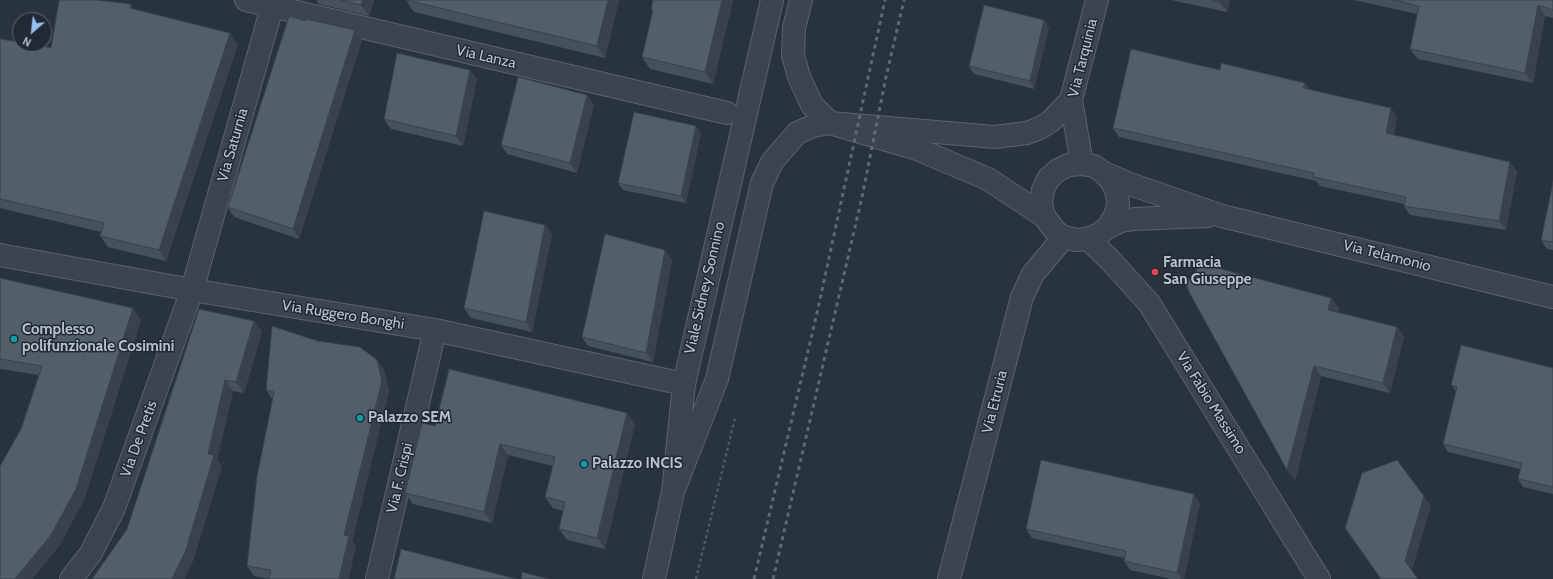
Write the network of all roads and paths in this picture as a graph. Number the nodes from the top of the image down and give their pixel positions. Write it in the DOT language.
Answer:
graph roads {
  1 [pos="246,0"];
  2 [pos="772,0"];
  3 [pos="801,0"];
  4 [pos="1097,0"];
  5 [pos="273,3"];
  6 [pos="1071,100"];
  7 [pos="727,113"];
  8 [pos="830,123"];
  9 [pos="1082,164"];
  10 [pos="1104,172"];
  11 [pos="1044,216"];
  12 [pos="1222,216"];
  13 [pos="1108,227"];
  14 [pos="1064,237"];
  15 [pos="1088,239"];
  16 [pos="0,255"];
  17 [pos="192,290"];
  18 [pos="1553,297"];
  19 [pos="435,330"];
  20 [pos="684,384"];
  21 [pos="736,410"];
  22 [pos="673,492"];
  23 [pos="71,579"];
  24 [pos="377,579"];
  25 [pos="654,579"];
  26 [pos="696,579"];
  27 [pos="949,579"];
  28 [pos="1319,579"];
  1 -- 5 [label="street, Via Lanza"];
  2 -- 20 [label="street, Viale Sidney Sonnino"];
  3 -- 8 [label="street"];
  4 -- 6 [label="street, Via Tarquinia"];
  5 -- 7 [label="street, Via Lanza"];
  5 -- 17 [label="street, Via Saturnia"];
  6 -- 8 [label="street"];
  6 -- 9 [label="street, Via Tarquinia"];
  8 -- 11 [label="street"];
  8 -- 22 [label="street"];
  9 -- 10 [label="street, Via Telamonio"];
  9 -- 11 [label="street, Via Telamonio"];
  10 -- 12 [label="street, Via Telamonio"];
  10 -- 13 [label="street"];
  11 -- 14 [label="street"];
  12 -- 13 [label="street, Via Telamonio"];
  12 -- 18 [label="street, Via Telamonio"];
  13 -- 15 [label="street, Via Telamonio"];
  14 -- 15 [label="street"];
  14 -- 27 [label="street, Via Etruria"];
  15 -- 28 [label="street, Via Fabio Massimo"];
  16 -- 17 [label="street, Via Ruggero Bonghi"];
  17 -- 19 [label="street, Via Ruggero Bonghi"];
  17 -- 23 [label="street, Via De Pretis"];
  19 -- 20 [label="street, Via Ruggero Bonghi"];
  19 -- 24 [label="street, Via F. Crispi"];
  20 -- 22 [label="street, Viale Sidney Sonnino"];
  21 -- 26 [label="path"];
  22 -- 25 [label="street, Viale Sidney Sonnino"];
}
